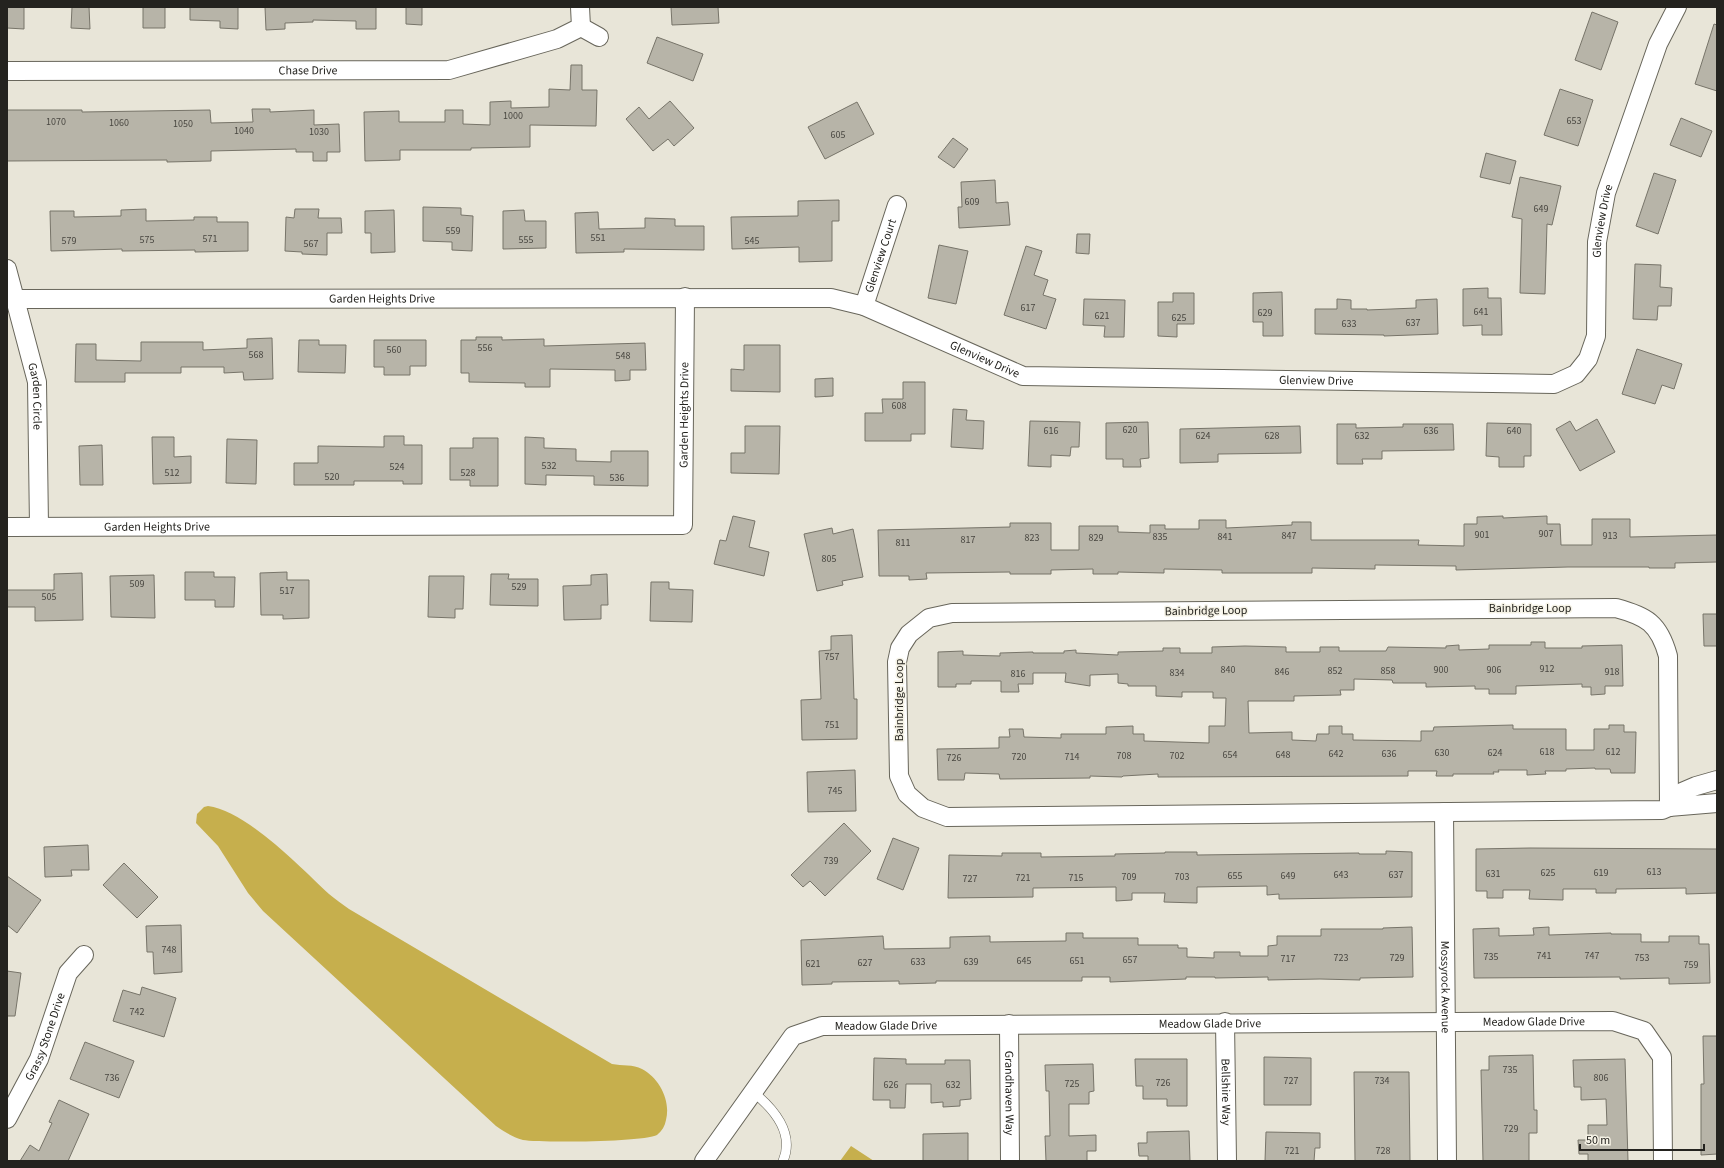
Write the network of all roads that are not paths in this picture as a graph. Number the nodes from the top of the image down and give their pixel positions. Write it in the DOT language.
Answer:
graph roads {
  1 [pos="580,7"];
  2 [pos="1677,7"];
  3 [pos="581,28"];
  4 [pos="599,37"];
  5 [pos="7,71"];
  6 [pos="897,205"];
  7 [pos="7,269"];
  8 [pos="685,297"];
  9 [pos="16,299"];
  10 [pos="864,306"];
  11 [pos="39,526"];
  12 [pos="7,527"];
  13 [pos="1717,780"];
  14 [pos="1717,803"];
  15 [pos="1669,807"];
  16 [pos="1444,812"];
  17 [pos="84,955"];
  18 [pos="1446,1021"];
  19 [pos="1225,1022"];
  20 [pos="1009,1024"];
  21 [pos="753,1092"];
  22 [pos="7,1119"];
  23 [pos="704,1161"];
  24 [pos="783,1161"];
  25 [pos="1010,1161"];
  26 [pos="1227,1161"];
  27 [pos="1448,1161"];
  28 [pos="1663,1161"];
  1 -- 3 [label="street"];
  2 -- 10 [label="street, Glenview Drive"];
  3 -- 4 [label="street"];
  3 -- 5 [label="street, Chase Drive"];
  6 -- 10 [label="street, Glenview Court"];
  7 -- 9 [label="street, Garden Circle"];
  8 -- 9 [label="street, Garden Heights Drive"];
  8 -- 10 [label="street, Glenview Drive"];
  8 -- 11 [label="street, Garden Heights Drive"];
  9 -- 11 [label="street, Garden Circle"];
  11 -- 12 [label="street, Garden Heights Drive"];
  13 -- 15 [label="street"];
  14 -- 15 [label="street, Bainbridge Loop"];
  15 -- 16 [label="street, Bainbridge Loop"];
  15 -- 16 [label="street, Bainbridge Loop"];
  16 -- 18 [label="street, Mossyrock Avenue"];
  17 -- 22 [label="street, Grassy Stone Drive"];
  18 -- 19 [label="street, Meadow Glade Drive"];
  18 -- 27 [label="street, Mossyrock Avenue"];
  18 -- 28 [label="street, Meadow Glade Drive"];
  19 -- 20 [label="street, Meadow Glade Drive"];
  19 -- 26 [label="street, Bellshire Way"];
  20 -- 21 [label="street, Meadow Glade Drive"];
  20 -- 25 [label="street, Grandhaven Way"];
  21 -- 23 [label="street, Meadow Glade Drive"];
  21 -- 24 [label="lane"];
}
